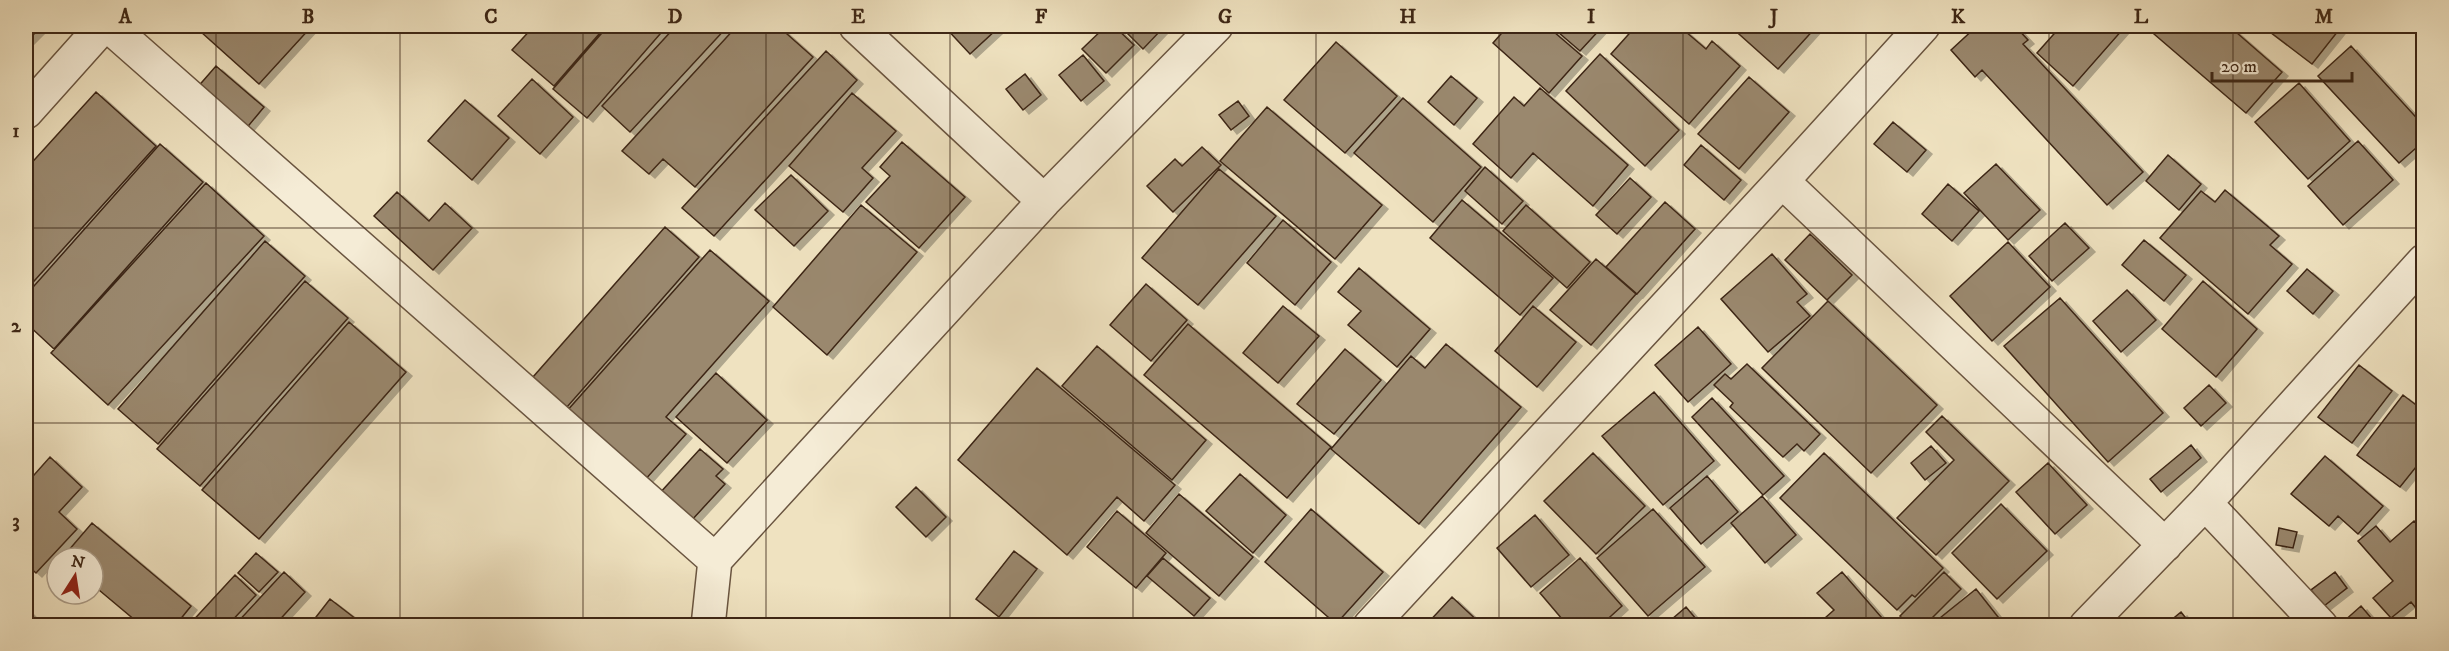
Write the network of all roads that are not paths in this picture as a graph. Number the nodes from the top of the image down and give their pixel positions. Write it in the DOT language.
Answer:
graph roads {
  1 [pos="102,26"];
  2 [pos="108,26"];
  3 [pos="856,26"];
  4 [pos="1216,26"];
  5 [pos="1923,26"];
  6 [pos="26,112"];
  7 [pos="1782,181"];
  8 [pos="1044,201"];
  9 [pos="2424,261"];
  10 [pos="2205,503"];
  11 [pos="2165,545"];
  12 [pos="715,560"];
  13 [pos="708,626"];
  14 [pos="1370,626"];
  15 [pos="2086,626"];
  16 [pos="2321,626"];
  1 -- 6 [label="street"];
  2 -- 12 [label="street"];
  3 -- 8 [label="street"];
  4 -- 8 [label="street"];
  5 -- 7 [label="street"];
  7 -- 11 [label="street"];
  7 -- 14 [label="street"];
  8 -- 12 [label="street"];
  9 -- 10 [label="street"];
  10 -- 11 [label="street"];
  10 -- 16 [label="street"];
  11 -- 15 [label="street"];
  12 -- 13 [label="street"];
}
